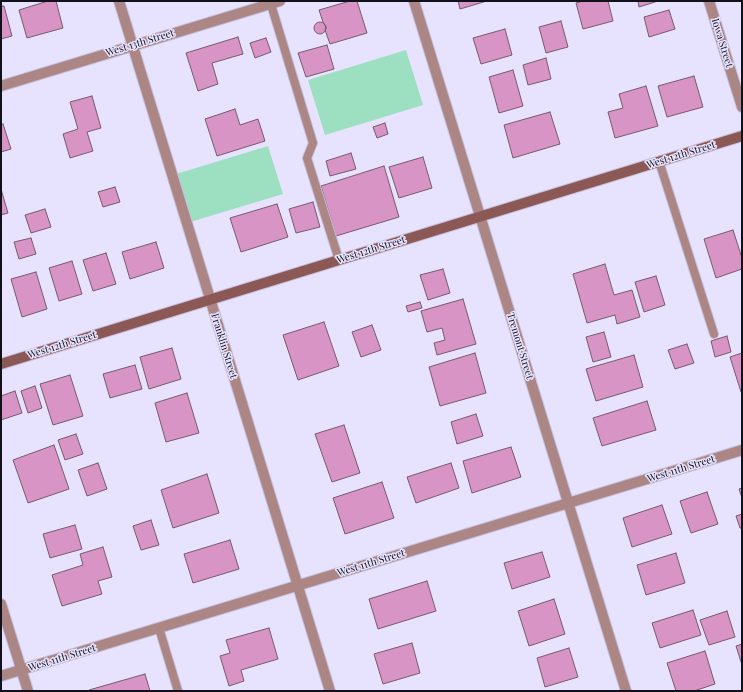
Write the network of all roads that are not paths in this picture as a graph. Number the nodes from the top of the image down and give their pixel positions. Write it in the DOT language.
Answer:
graph roads {
  1 [pos="119,1"];
  2 [pos="414,1"];
  3 [pos="709,1"];
  4 [pos="274,2"];
  5 [pos="132,46"];
  6 [pos="1,86"];
  7 [pos="742,107"];
  8 [pos="742,136"];
  9 [pos="659,161"];
  10 [pos="480,216"];
  11 [pos="339,260"];
  12 [pos="210,300"];
  13 [pos="714,334"];
  14 [pos="1,364"];
  15 [pos="742,450"];
  16 [pos="568,503"];
  17 [pos="298,586"];
  18 [pos="1,604"];
  19 [pos="159,628"];
  20 [pos="21,670"];
  21 [pos="1,676"];
  22 [pos="28,691"];
  23 [pos="178,691"];
  24 [pos="330,691"];
  25 [pos="626,691"];
  1 -- 5 [label="street, Franklin Street"];
  2 -- 10 [label="street, Tremont Street"];
  3 -- 7 [label="street, Iowa Street"];
  4 -- 5 [label="street, West 13th Street"];
  4 -- 11 [label="lane"];
  5 -- 6 [label="street, West 13th Street"];
  5 -- 12 [label="street, Franklin Street"];
  8 -- 9 [label="main road, West 12th Street"];
  9 -- 10 [label="main road, West 12th Street"];
  9 -- 13 [label="lane"];
  10 -- 11 [label="main road, West 12th Street"];
  10 -- 16 [label="street, Tremont Street"];
  11 -- 12 [label="main road, West 12th Street"];
  12 -- 14 [label="main road, West 12th Street"];
  12 -- 17 [label="street, Franklin Street"];
  15 -- 16 [label="street, West 11th Street"];
  16 -- 17 [label="street, West 11th Street"];
  16 -- 25 [label="street, Tremont Street"];
  17 -- 19 [label="street, West 11th Street"];
  17 -- 24 [label="street, Franklin Street"];
  18 -- 20 [label="street"];
  19 -- 20 [label="street, West 11th Street"];
  19 -- 23 [label="lane"];
  20 -- 21 [label="street, West 11th Street"];
  20 -- 22 [label="street"];
}
